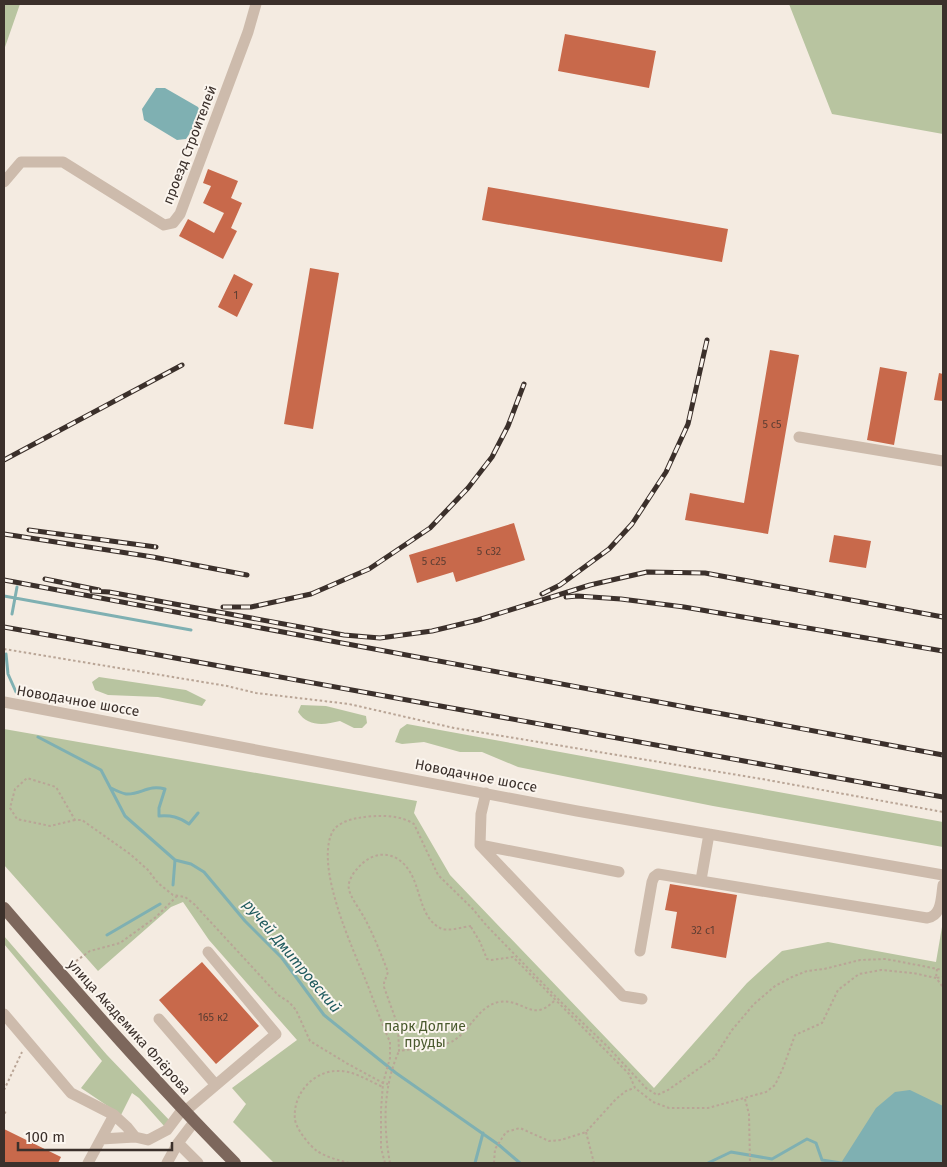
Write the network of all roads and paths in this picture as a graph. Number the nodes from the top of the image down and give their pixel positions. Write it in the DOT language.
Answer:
graph roads {
  1 [pos="256,4"];
  2 [pos="4,182"];
  3 [pos="799,437"];
  4 [pos="943,461"];
  5 [pos="4,649"];
  6 [pos="4,702"];
  7 [pos="486,794"];
  8 [pos="943,812"];
  9 [pos="75,820"];
  10 [pos="709,834"];
  11 [pos="480,845"];
  12 [pos="619,872"];
  13 [pos="943,875"];
  14 [pos="701,880"];
  15 [pos="943,885"];
  16 [pos="177,896"];
  17 [pos="4,908"];
  18 [pos="640,950"];
  19 [pos="208,952"];
  20 [pos="72,964"];
  21 [pos="938,969"];
  22 [pos="943,970"];
  23 [pos="943,977"];
  24 [pos="936,978"];
  25 [pos="943,987"];
  26 [pos="555,1000"];
  27 [pos="642,1000"];
  28 [pos="4,1014"];
  29 [pos="159,1019"];
  30 [pos="23,1051"];
  31 [pos="399,1051"];
  32 [pos="383,1083"];
  33 [pos="215,1084"];
  34 [pos="388,1084"];
  35 [pos="383,1087"];
  36 [pos="635,1088"];
  37 [pos="4,1090"];
  38 [pos="745,1098"];
  39 [pos="183,1111"];
  40 [pos="114,1115"];
  41 [pos="194,1122"];
  42 [pos="586,1132"];
  43 [pos="135,1137"];
  44 [pos="101,1139"];
  45 [pos="178,1143"];
  46 [pos="88,1163"];
  47 [pos="167,1163"];
  48 [pos="198,1163"];
  49 [pos="235,1163"];
  50 [pos="349,1163"];
  51 [pos="385,1163"];
  52 [pos="390,1163"];
  53 [pos="494,1163"];
  54 [pos="594,1163"];
  55 [pos="750,1163"];
  1 -- 2 [label="street, проезд Строителей"];
  3 -- 4 [label="street"];
  5 -- 8 [label="path"];
  6 -- 7 [label="street, Новодачное шоссе"];
  7 -- 10 [label="street, Новодачное шоссе"];
  7 -- 11 [label="street"];
  9 -- 9 [label="path"];
  9 -- 16 [label="path"];
  10 -- 13 [label="street, Новодачное шоссе"];
  10 -- 14 [label="street"];
  11 -- 12 [label="street"];
  11 -- 27 [label="street"];
  14 -- 15 [label="street"];
  14 -- 18 [label="street"];
  16 -- 20 [label="path"];
  16 -- 32 [label="path"];
  17 -- 39 [label="main road, улица Академика Флёрова"];
  19 -- 33 [label="street"];
  21 -- 22 [label="path"];
  21 -- 24 [label="path"];
  21 -- 32 [label="path"];
  23 -- 24 [label="path"];
  24 -- 25 [label="path"];
  24 -- 38 [label="path"];
  26 -- 31 [label="path"];
  26 -- 31 [label="path"];
  26 -- 36 [label="path"];
  28 -- 40 [label="street"];
  29 -- 33 [label="street"];
  30 -- 37 [label="path"];
  31 -- 34 [label="path"];
  32 -- 34 [label="path"];
  32 -- 35 [label="path"];
  33 -- 39 [label="street"];
  34 -- 52 [label="path"];
  35 -- 50 [label="path"];
  35 -- 51 [label="path"];
  36 -- 38 [label="path"];
  36 -- 42 [label="path"];
  38 -- 55 [label="path"];
  39 -- 41 [label="main road, улица Академика Флёрова"];
  39 -- 43 [label="street"];
  40 -- 43 [label="street"];
  40 -- 44 [label="street"];
  41 -- 45 [label="street"];
  41 -- 49 [label="main road, улица Академика Флёрова"];
  42 -- 53 [label="path"];
  42 -- 54 [label="path"];
  43 -- 44 [label="street"];
  44 -- 46 [label="street"];
  45 -- 47 [label="street"];
  45 -- 48 [label="street"];
}
